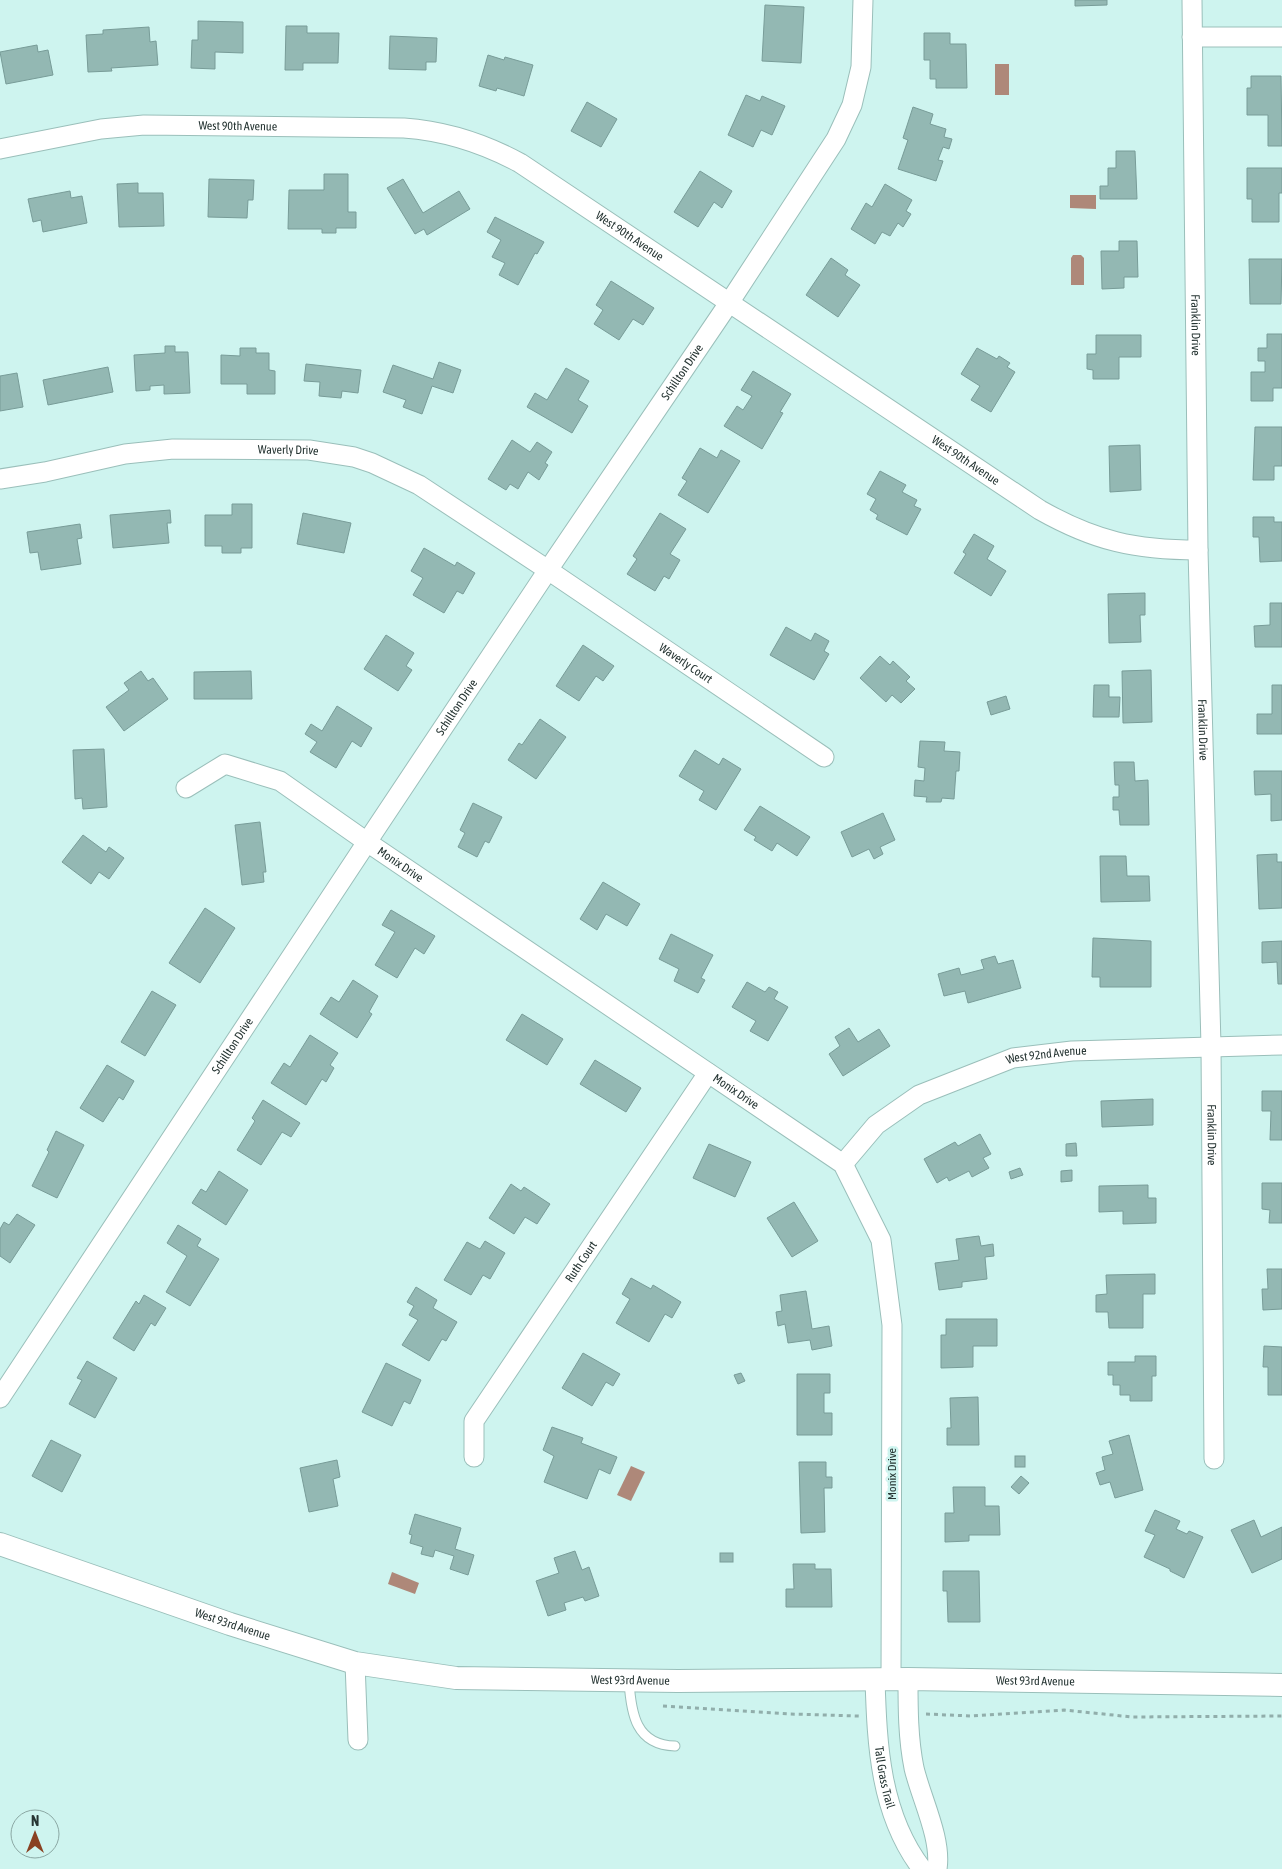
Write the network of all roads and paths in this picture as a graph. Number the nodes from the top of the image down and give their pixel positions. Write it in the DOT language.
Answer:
graph roads {
  1 [pos="863,0"];
  2 [pos="1192,0"];
  3 [pos="1192,37"];
  4 [pos="1282,37"];
  5 [pos="0,149"];
  6 [pos="729,303"];
  7 [pos="0,479"];
  8 [pos="1198,550"];
  9 [pos="548,570"];
  10 [pos="824,757"];
  11 [pos="186,788"];
  12 [pos="367,842"];
  13 [pos="1211,1046"];
  14 [pos="1282,1046"];
  15 [pos="708,1073"];
  16 [pos="843,1164"];
  17 [pos="0,1398"];
  18 [pos="474,1457"];
  19 [pos="1214,1459"];
  20 [pos="0,1544"];
  21 [pos="355,1663"];
  22 [pos="891,1679"];
  23 [pos="629,1681"];
  24 [pos="1282,1685"];
  25 [pos="663,1706"];
  26 [pos="908,1714"];
  27 [pos="876,1716"];
  28 [pos="1282,1716"];
  29 [pos="358,1740"];
  30 [pos="676,1746"];
  31 [pos="922,1869"];
  32 [pos="937,1869"];
  1 -- 6 [label="street, Schillton Drive"];
  2 -- 3 [label="street, Franklin Drive"];
  3 -- 4 [label="street"];
  3 -- 8 [label="street, Franklin Drive"];
  5 -- 6 [label="street, West 90th Avenue"];
  6 -- 8 [label="street, West 90th Avenue"];
  6 -- 9 [label="street, Schillton Drive"];
  7 -- 9 [label="street, Waverly Drive"];
  8 -- 13 [label="street, Franklin Drive"];
  9 -- 10 [label="street, Waverly Court"];
  9 -- 12 [label="street, Schillton Drive"];
  11 -- 12 [label="street, Monix Drive"];
  12 -- 15 [label="street, Monix Drive"];
  12 -- 17 [label="street, Schillton Drive"];
  13 -- 14 [label="street, West 92nd Avenue"];
  13 -- 16 [label="street, West 92nd Avenue"];
  13 -- 19 [label="street, Franklin Drive"];
  15 -- 16 [label="street, Monix Drive"];
  15 -- 18 [label="street, Ruth Court"];
  16 -- 22 [label="street, Monix Drive"];
  20 -- 21 [label="street, West 93rd Avenue"];
  21 -- 23 [label="street, West 93rd Avenue"];
  21 -- 29 [label="street"];
  22 -- 23 [label="street, West 93rd Avenue"];
  22 -- 24 [label="street, West 93rd Avenue"];
  22 -- 26 [label="street"];
  22 -- 27 [label="street, Tall Grass Trail"];
  23 -- 30 [label="lane"];
  25 -- 27 [label="path"];
  26 -- 28 [label="path"];
  26 -- 32 [label="street"];
  27 -- 31 [label="street, Tall Grass Trail"];
}
